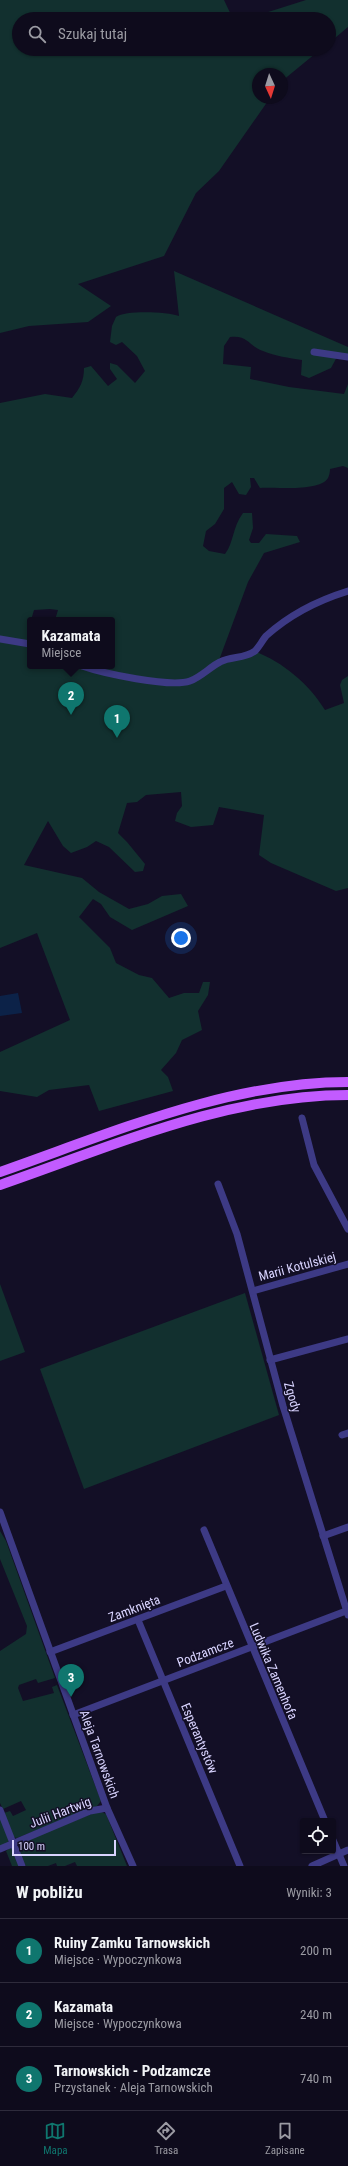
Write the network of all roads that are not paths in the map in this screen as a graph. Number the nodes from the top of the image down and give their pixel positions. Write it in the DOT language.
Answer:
graph roads {
  1 [pos="314,352"];
  2 [pos="348,357"];
  3 [pos="348,591"];
  4 [pos="0,639"];
  5 [pos="27,644"];
  6 [pos="91,669"];
  7 [pos="348,1082"];
  8 [pos="348,1095"];
  9 [pos="302,1118"];
  10 [pos="0,1172"];
  11 [pos="218,1184"];
  12 [pos="0,1185"];
  13 [pos="348,1229"];
  14 [pos="348,1264"];
  15 [pos="253,1291"];
  16 [pos="348,1339"];
  17 [pos="270,1360"];
  18 [pos="0,1512"];
  19 [pos="348,1527"];
  20 [pos="204,1530"];
  21 [pos="323,1536"];
  22 [pos="226,1586"];
  23 [pos="347,1613"];
  24 [pos="138,1620"];
  25 [pos="251,1647"];
  26 [pos="50,1652"];
  27 [pos="163,1681"];
  28 [pos="73,1715"];
  29 [pos="107,1808"];
  30 [pos="0,1810"];
  31 [pos="324,1818"];
  32 [pos="13,1844"];
  33 [pos="336,1847"];
  34 [pos="0,1850"];
  35 [pos="348,1850"];
  36 [pos="339,1854"];
  37 [pos="22,1866"];
  38 [pos="133,1866"];
  39 [pos="240,1866"];
  40 [pos="312,1866"];
  41 [pos="344,1866"];
  1 -- 2 [label="street"];
  3 -- 6 [label="street"];
  4 -- 5 [label="street"];
  7 -- 10 [label="main road"];
  8 -- 12 [label="main road"];
  9 -- 13 [label="street"];
  11 -- 15 [label="street, Zgody"];
  14 -- 15 [label="street, Marii Kotulskiej"];
  15 -- 17 [label="street, Zgody"];
  16 -- 17 [label="street"];
  17 -- 21 [label="street, Zgody"];
  18 -- 26 [label="street, Aleja Tarnowskich"];
  19 -- 21 [label="street"];
  20 -- 22 [label="street, Ludwika Zamenhofa"];
  21 -- 23 [label="street, Zgody"];
  22 -- 24 [label="street, Zamknięta"];
  22 -- 25 [label="street, Ludwika Zamenhofa"];
  23 -- 25 [label="street, Podzamcze"];
  24 -- 26 [label="street, Zamknięta"];
  24 -- 27 [label="street, Esperantystów"];
  25 -- 27 [label="street, Podzamcze"];
  25 -- 31 [label="street, Ludwika Zamenhofa"];
  26 -- 28 [label="street, Aleja Tarnowskich"];
  27 -- 28 [label="street, Podzamcze"];
  27 -- 39 [label="street, Esperantystów"];
  28 -- 29 [label="street, Aleja Tarnowskich"];
  29 -- 32 [label="street, Julii Hartwig"];
  29 -- 38 [label="street, Aleja Tarnowskich"];
  30 -- 32 [label="street"];
  32 -- 34 [label="street, Julii Hartwig"];
  32 -- 37 [label="street"];
  33 -- 36 [label="street"];
  35 -- 36 [label="street"];
  36 -- 40 [label="street"];
  36 -- 41 [label="street"];
}
